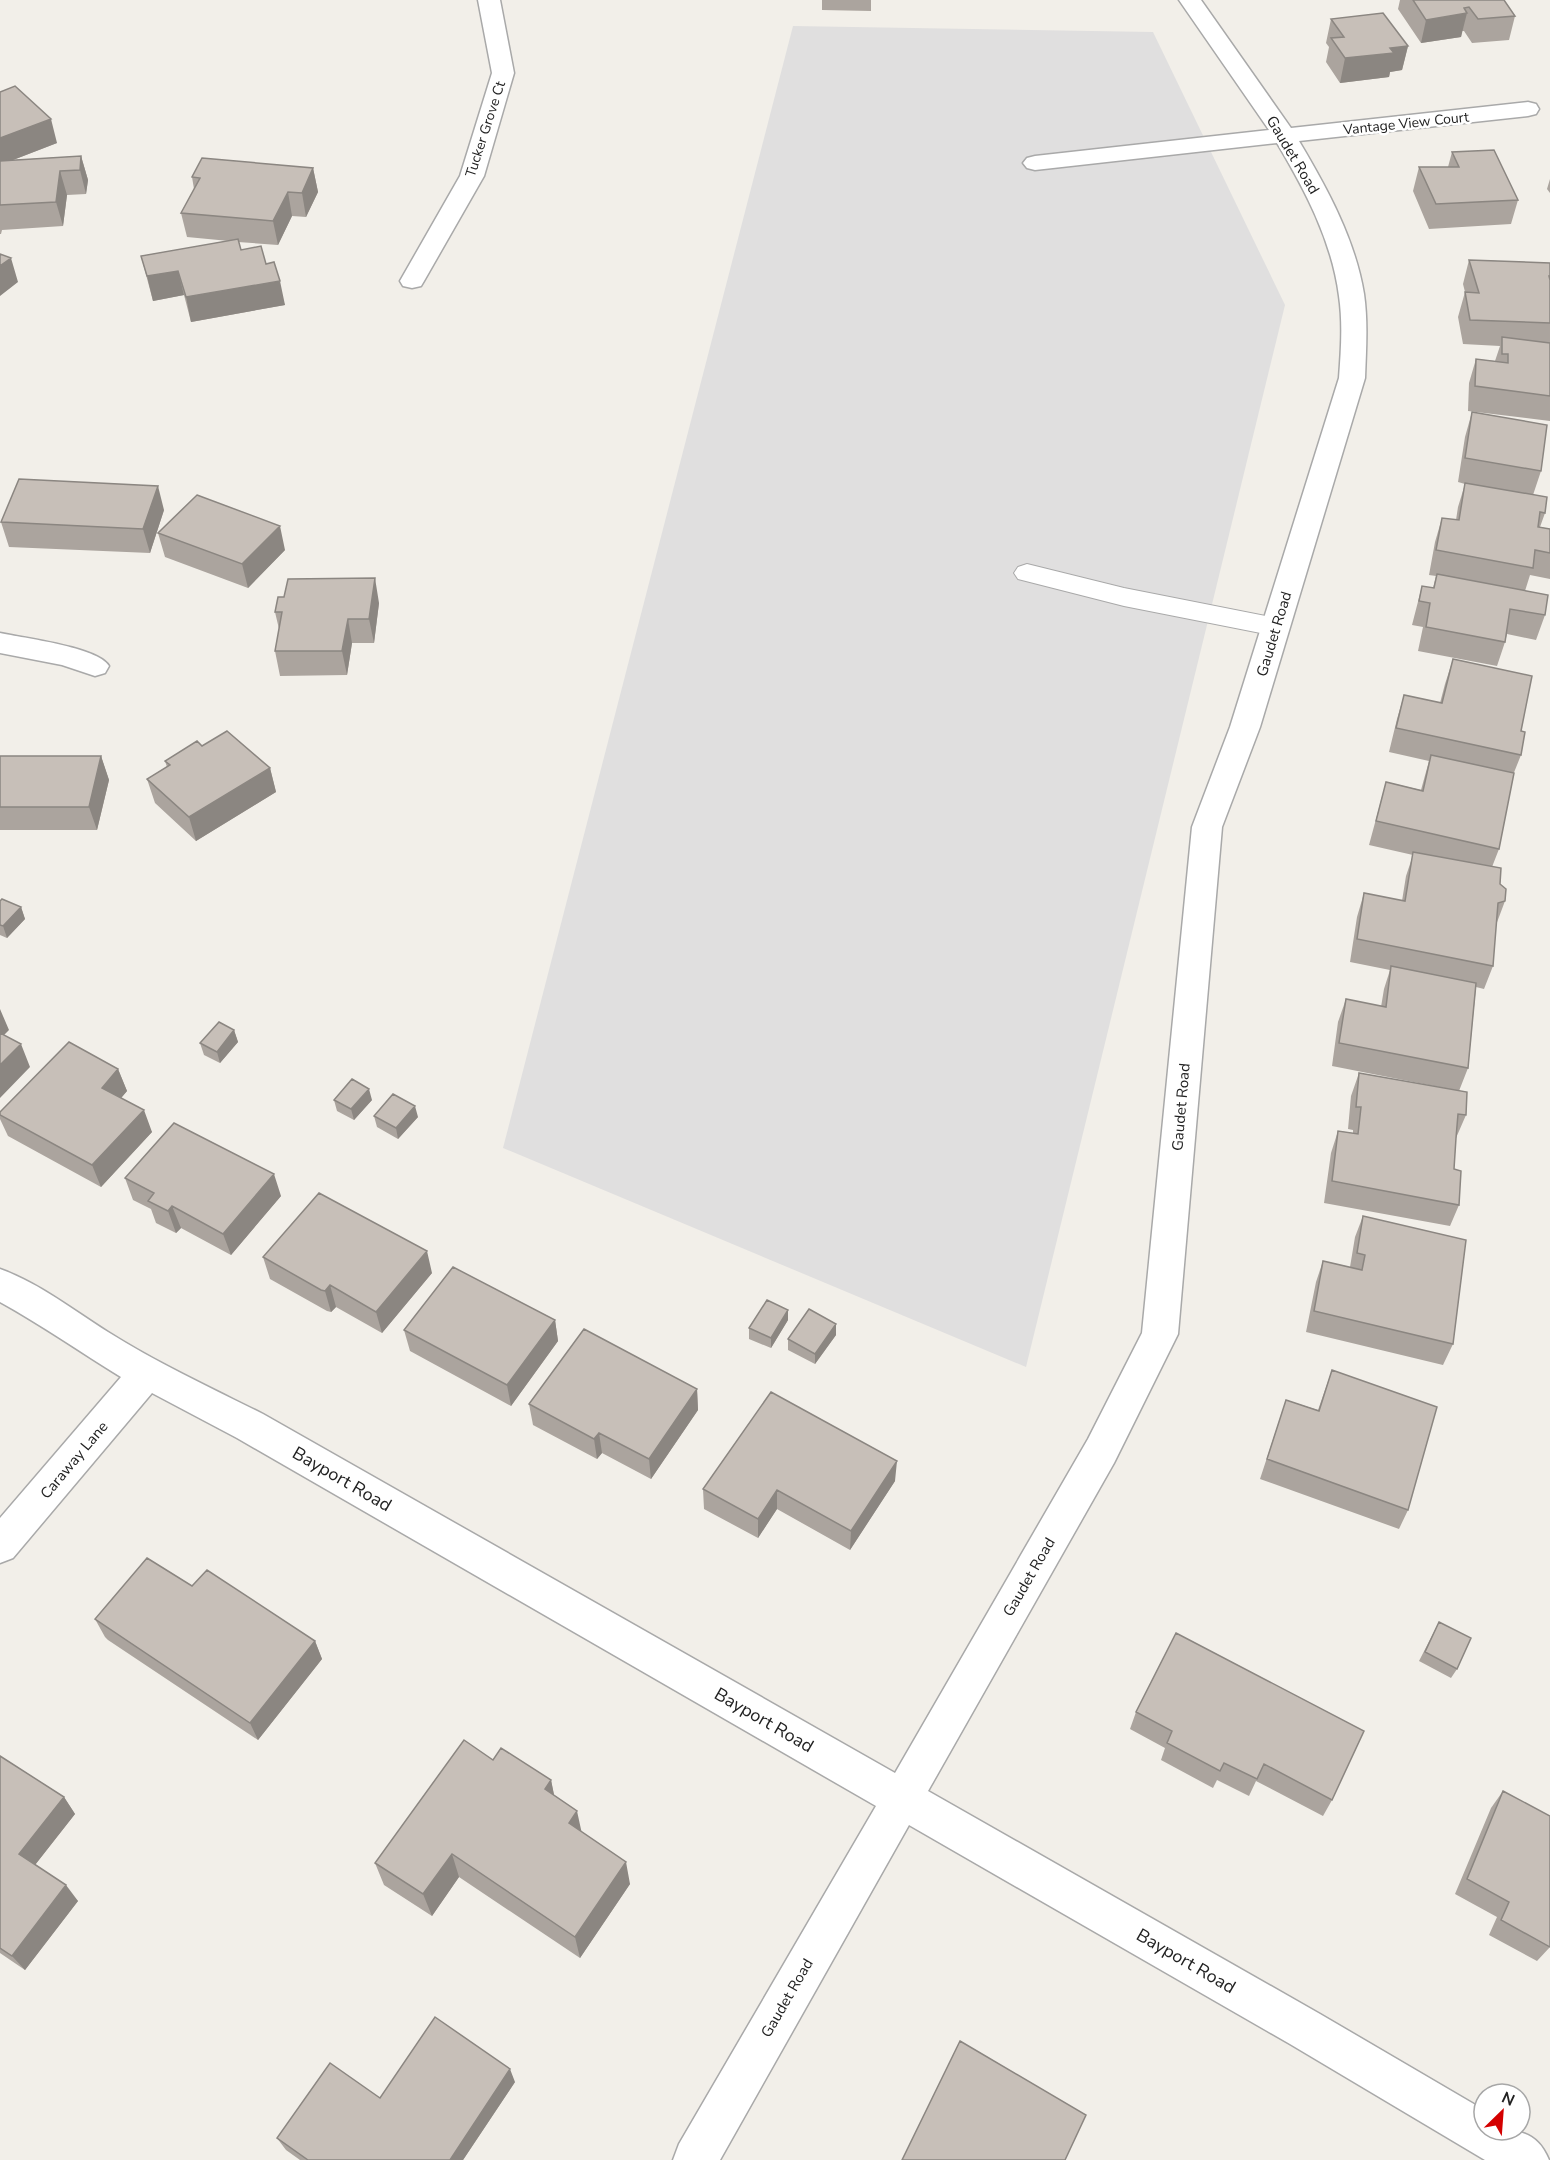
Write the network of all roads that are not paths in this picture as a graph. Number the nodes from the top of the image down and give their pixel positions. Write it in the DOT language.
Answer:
graph roads {
  1 [pos="489,0"];
  2 [pos="1190,0"];
  3 [pos="1528,109"];
  4 [pos="1283,136"];
  5 [pos="1035,163"];
  6 [pos="412,281"];
  7 [pos="1027,573"];
  8 [pos="1276,627"];
  9 [pos="0,643"];
  10 [pos="95,666"];
  11 [pos="0,1284"];
  12 [pos="147,1373"];
  13 [pos="0,1546"];
  14 [pos="901,1799"];
  15 [pos="694,2160"];
  16 [pos="1527,2160"];
  1 -- 6 [label="street, Tucker Grove Ct"];
  2 -- 4 [label="street, Gaudet Road"];
  3 -- 4 [label="street, Vantage View Court"];
  4 -- 5 [label="street, Vantage View Court"];
  4 -- 8 [label="street, Gaudet Road"];
  7 -- 8 [label="lane"];
  8 -- 14 [label="street, Gaudet Road"];
  9 -- 10 [label="street"];
  11 -- 12 [label="street, Bayport Road"];
  12 -- 13 [label="street, Caraway Lane"];
  12 -- 14 [label="street, Bayport Road"];
  14 -- 15 [label="street, Gaudet Road"];
  14 -- 16 [label="street, Bayport Road"];
}
